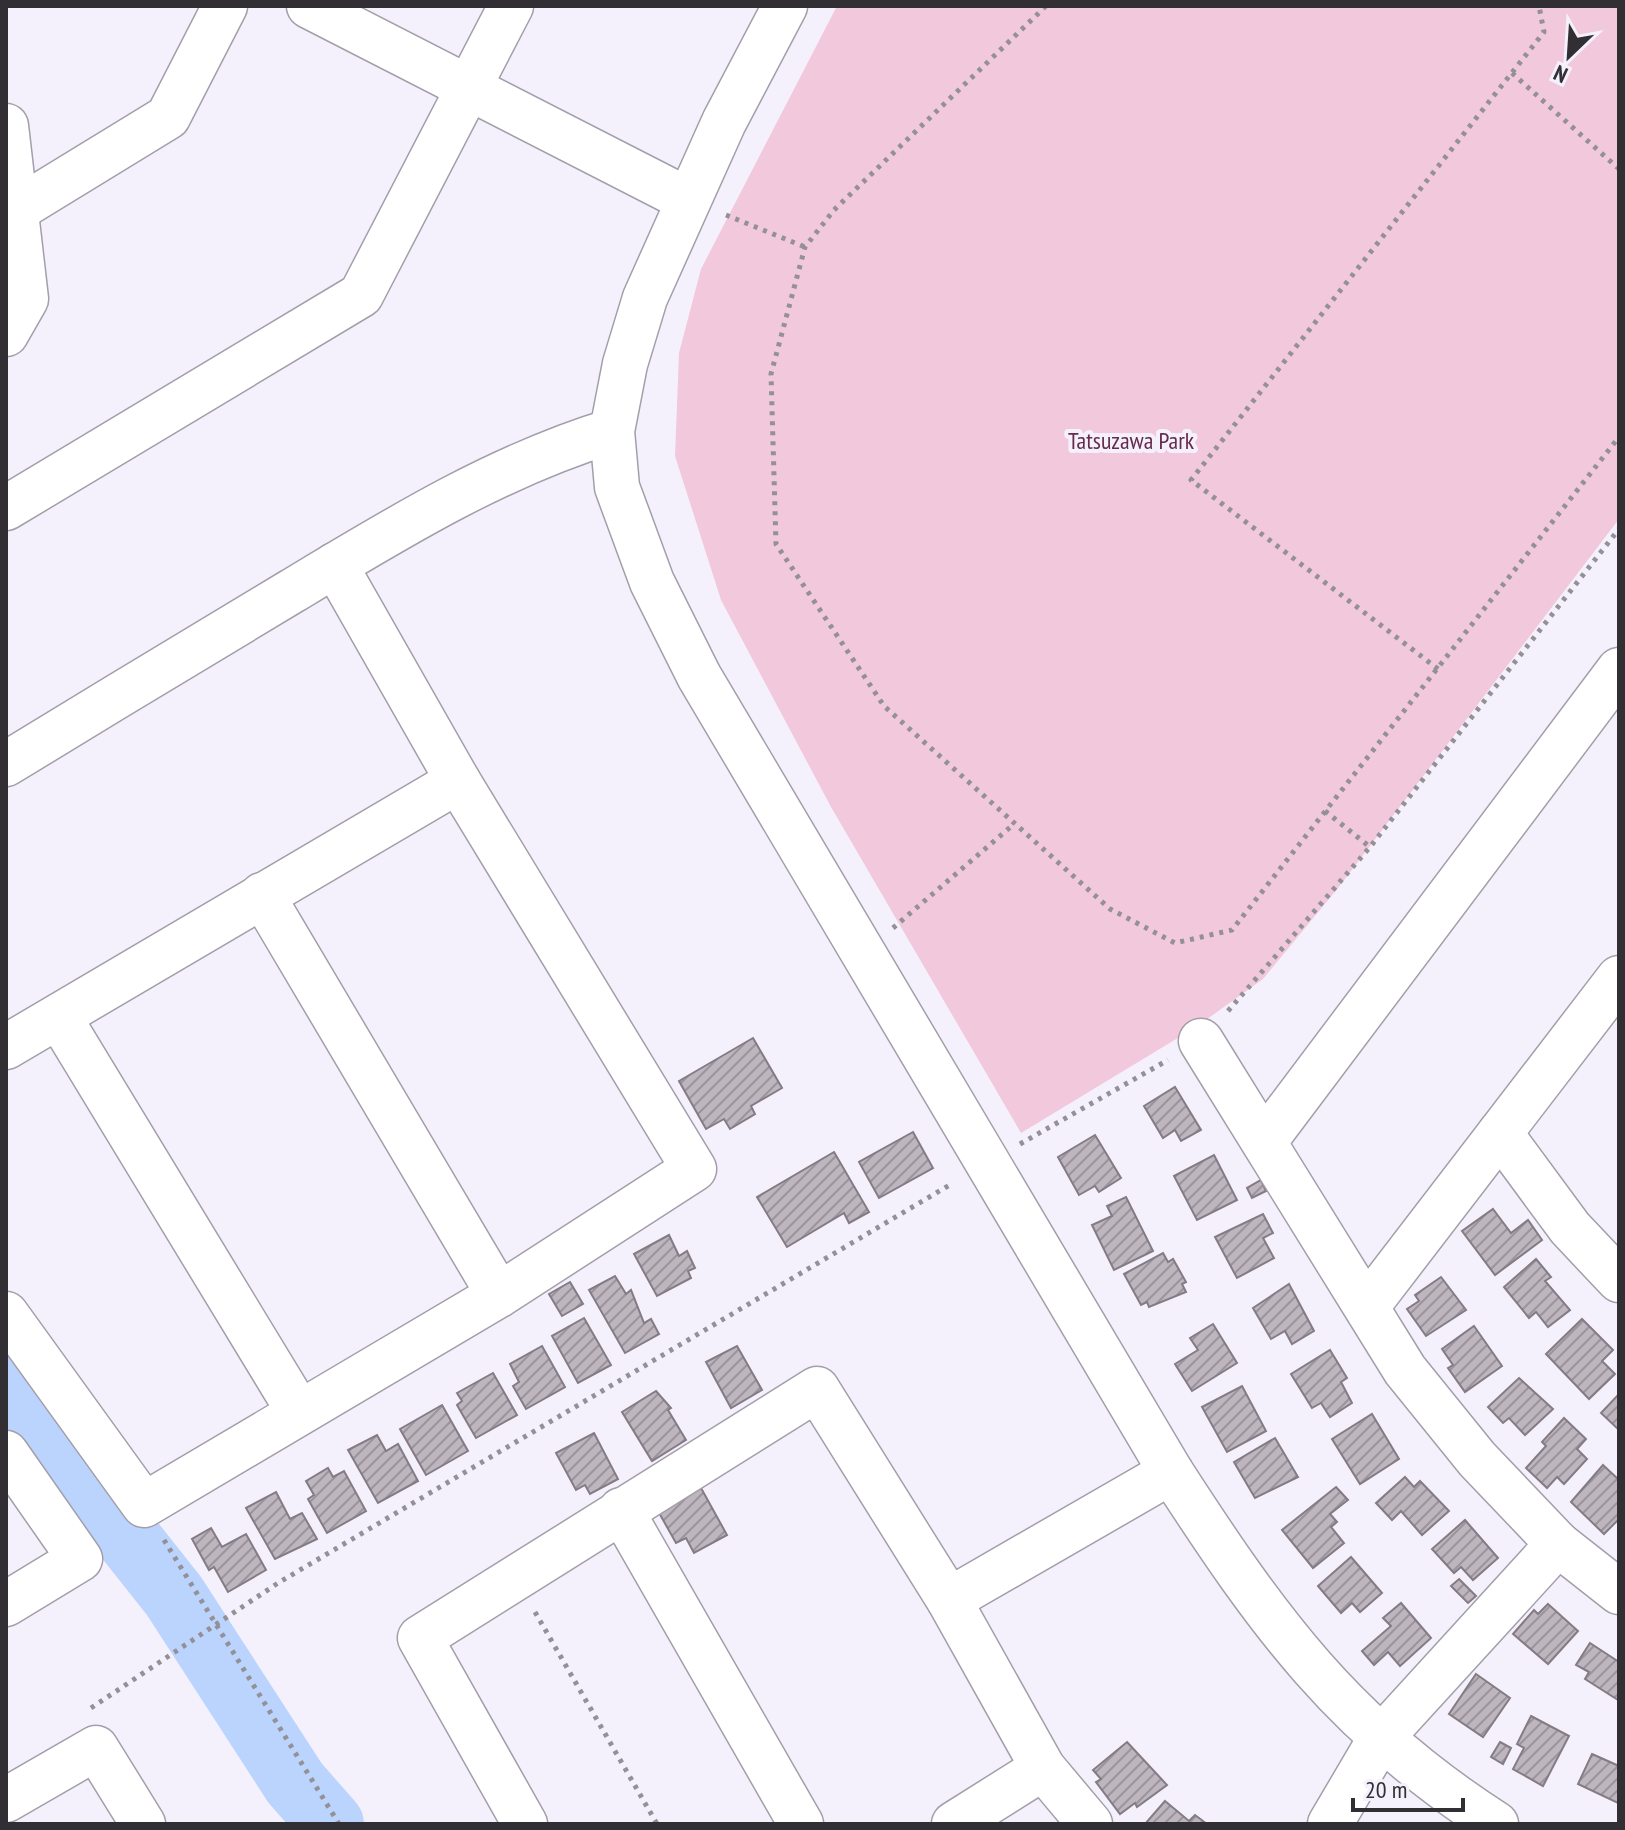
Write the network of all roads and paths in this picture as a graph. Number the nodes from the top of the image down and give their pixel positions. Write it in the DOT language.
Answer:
graph roads {
  1 [pos="225,6"];
  2 [pos="309,6"];
  3 [pos="511,6"];
  4 [pos="785,6"];
  5 [pos="1046,6"];
  6 [pos="1539,6"];
  7 [pos="1512,73"];
  8 [pos="468,88"];
  9 [pos="6,126"];
  10 [pos="1619,169"];
  11 [pos="688,200"];
  12 [pos="16,210"];
  13 [pos="805,247"];
  14 [pos="6,334"];
  15 [pos="612,431"];
  16 [pos="1619,437"];
  17 [pos="6,508"];
  18 [pos="1619,529"];
  19 [pos="335,565"];
  20 [pos="1438,669"];
  21 [pos="1619,670"];
  22 [pos="6,764"];
  23 [pos="458,781"];
  24 [pos="1325,811"];
  25 [pos="1014,824"];
  26 [pos="1370,847"];
  27 [pos="262,895"];
  28 [pos="865,953"];
  29 [pos="1619,978"];
  30 [pos="59,1017"];
  31 [pos="1201,1041"];
  32 [pos="6,1047"];
  33 [pos="1500,1133"];
  34 [pos="1264,1142"];
  35 [pos="989,1161"];
  36 [pos="1619,1280"];
  37 [pos="499,1295"];
  38 [pos="1368,1305"];
  39 [pos="6,1314"];
  40 [pos="299,1412"];
  41 [pos="6,1453"];
  42 [pos="1171,1472"];
  43 [pos="144,1505"];
  44 [pos="621,1510"];
  45 [pos="1558,1544"];
  46 [pos="515,1576"];
  47 [pos="1619,1592"];
  48 [pos="949,1600"];
  49 [pos="6,1604"];
  50 [pos="215,1628"];
  51 [pos="84,1712"];
  52 [pos="1380,1739"];
  53 [pos="1043,1768"];
  54 [pos="6,1800"];
  55 [pos="143,1824"];
  56 [pos="339,1824"];
  57 [pos="525,1824"];
  58 [pos="657,1824"];
  59 [pos="801,1824"];
  60 [pos="954,1824"];
  61 [pos="1090,1824"];
  62 [pos="1330,1824"];
  63 [pos="1496,1824"];
  1 -- 12 [label="street"];
  2 -- 8 [label="street"];
  3 -- 8 [label="street"];
  4 -- 11 [label="street"];
  5 -- 13 [label="path"];
  6 -- 7 [label="path"];
  7 -- 10 [label="path"];
  7 -- 20 [label="path"];
  8 -- 11 [label="street"];
  8 -- 17 [label="street"];
  9 -- 12 [label="street"];
  11 -- 13 [label="path"];
  11 -- 15 [label="street"];
  12 -- 14 [label="street"];
  13 -- 25 [label="path"];
  15 -- 19 [label="street"];
  15 -- 28 [label="street"];
  16 -- 20 [label="path"];
  18 -- 26 [label="path"];
  19 -- 22 [label="street"];
  19 -- 23 [label="street"];
  20 -- 24 [label="path"];
  21 -- 34 [label="street"];
  23 -- 27 [label="street"];
  23 -- 37 [label="street"];
  24 -- 25 [label="path"];
  24 -- 26 [label="path"];
  25 -- 28 [label="path"];
  26 -- 31 [label="path"];
  27 -- 30 [label="street"];
  27 -- 37 [label="street"];
  28 -- 35 [label="street"];
  29 -- 33 [label="street"];
  30 -- 32 [label="street"];
  30 -- 40 [label="street"];
  31 -- 34 [label="street"];
  31 -- 35 [label="path"];
  33 -- 36 [label="street"];
  33 -- 38 [label="street"];
  34 -- 38 [label="street"];
  35 -- 42 [label="street"];
  35 -- 50 [label="path"];
  37 -- 40 [label="street"];
  38 -- 45 [label="street"];
  39 -- 43 [label="street"];
  40 -- 43 [label="street"];
  41 -- 49 [label="street"];
  42 -- 48 [label="street"];
  42 -- 52 [label="street"];
  43 -- 50 [label="path"];
  44 -- 46 [label="street"];
  44 -- 48 [label="street"];
  44 -- 59 [label="street"];
  45 -- 47 [label="street"];
  45 -- 52 [label="street"];
  46 -- 57 [label="street"];
  46 -- 58 [label="path"];
  48 -- 53 [label="street"];
  50 -- 51 [label="path"];
  50 -- 56 [label="path"];
  52 -- 62 [label="street"];
  52 -- 63 [label="street"];
  53 -- 60 [label="street"];
  53 -- 61 [label="street"];
  54 -- 55 [label="street"];
}
